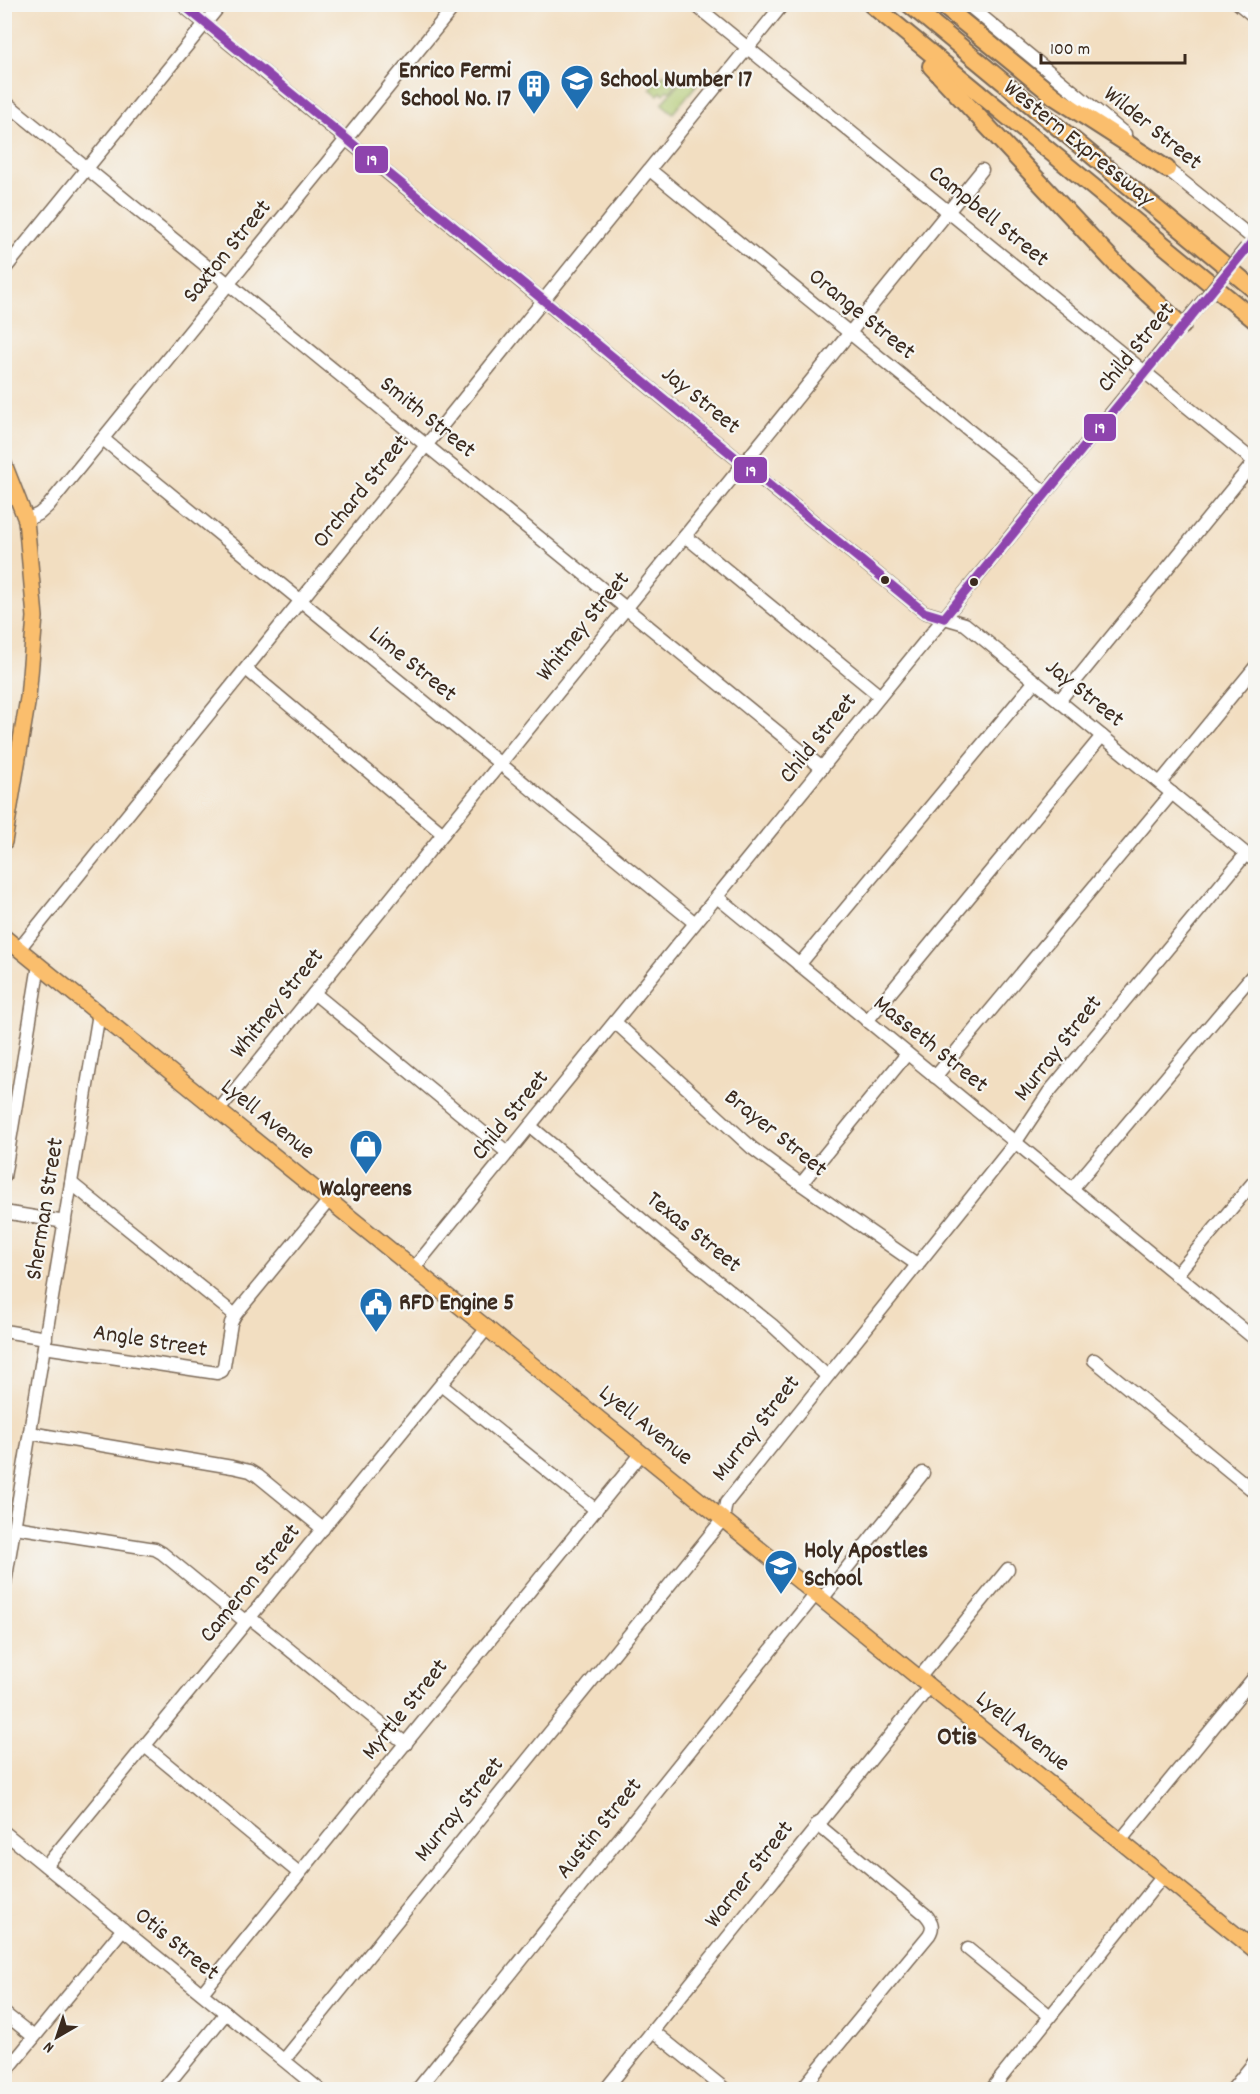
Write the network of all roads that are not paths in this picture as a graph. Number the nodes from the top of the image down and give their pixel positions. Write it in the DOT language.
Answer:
graph roads {
  1 [pos="181,4"];
  2 [pos="221,4"];
  3 [pos="694,4"];
  4 [pos="783,4"];
  5 [pos="869,4"];
  6 [pos="909,4"];
  7 [pos="941,4"];
  8 [pos="967,4"];
  9 [pos="1239,4"];
  10 [pos="452,6"];
  11 [pos="1256,18"];
  12 [pos="205,24"];
  13 [pos="748,48"];
  14 [pos="4,101"];
  15 [pos="346,140"];
  16 [pos="87,168"];
  17 [pos="1167,169"];
  18 [pos="650,170"];
  19 [pos="982,170"];
  20 [pos="948,212"];
  21 [pos="1252,241"];
  22 [pos="4,270"];
  23 [pos="229,284"];
  24 [pos="1256,291"];
  25 [pos="544,301"];
  26 [pos="1256,321"];
  27 [pos="1186,322"];
  28 [pos="850,333"];
  29 [pos="1144,372"];
  30 [pos="103,439"];
  31 [pos="427,446"];
  32 [pos="1255,462"];
  33 [pos="4,464"];
  34 [pos="744,464"];
  35 [pos="1046,493"];
  36 [pos="26,520"];
  37 [pos="685,536"];
  38 [pos="301,601"];
  39 [pos="626,610"];
  40 [pos="944,618"];
  41 [pos="1256,666"];
  42 [pos="246,669"];
  43 [pos="1035,681"];
  44 [pos="880,696"];
  45 [pos="1059,701"];
  46 [pos="1102,736"];
  47 [pos="500,764"];
  48 [pos="822,768"];
  49 [pos="1160,783"];
  50 [pos="1172,794"];
  51 [pos="443,834"];
  52 [pos="4,842"];
  53 [pos="1251,858"];
  54 [pos="717,897"];
  55 [pos="695,923"];
  56 [pos="4,937"];
  57 [pos="20,949"];
  58 [pos="39,965"];
  59 [pos="799,965"];
  60 [pos="1256,971"];
  61 [pos="314,993"];
  62 [pos="99,1013"];
  63 [pos="867,1021"];
  64 [pos="615,1022"];
  65 [pos="907,1054"];
  66 [pos="935,1077"];
  67 [pos="219,1110"];
  68 [pos="530,1126"];
  69 [pos="1015,1143"];
  70 [pos="508,1153"];
  71 [pos="4,1176"];
  72 [pos="1256,1179"];
  73 [pos="71,1183"];
  74 [pos="801,1184"];
  75 [pos="1072,1189"];
  76 [pos="330,1199"];
  77 [pos="4,1212"];
  78 [pos="65,1222"];
  79 [pos="918,1265"];
  80 [pos="414,1268"];
  81 [pos="1176,1275"];
  82 [pos="235,1315"];
  83 [pos="488,1327"];
  84 [pos="4,1331"];
  85 [pos="1256,1340"];
  86 [pos="45,1342"];
  87 [pos="1094,1360"];
  88 [pos="826,1376"];
  89 [pos="441,1385"];
  90 [pos="30,1433"];
  91 [pos="642,1453"];
  92 [pos="923,1473"];
  93 [pos="1256,1493"];
  94 [pos="596,1510"];
  95 [pos="723,1519"];
  96 [pos="15,1527"];
  97 [pos="323,1529"];
  98 [pos="6,1565"];
  99 [pos="1008,1569"];
  100 [pos="4,1588"];
  101 [pos="819,1596"];
  102 [pos="248,1619"];
  103 [pos="1256,1675"];
  104 [pos="924,1682"];
  105 [pos="406,1744"];
  106 [pos="146,1747"];
  107 [pos="817,1824"];
  108 [pos="4,1832"];
  109 [pos="1120,1841"];
  110 [pos="46,1866"];
  111 [pos="299,1873"];
  112 [pos="1163,1876"];
  113 [pos="123,1929"];
  114 [pos="968,1949"];
  115 [pos="1256,1951"];
  116 [pos="202,1993"];
  117 [pos="4,2013"];
  118 [pos="226,2013"];
  119 [pos="1050,2016"];
  120 [pos="653,2031"];
  121 [pos="34,2037"];
  122 [pos="284,2060"];
  123 [pos="1256,2060"];
  124 [pos="4,2074"];
  125 [pos="164,2090"];
  126 [pos="321,2090"];
  127 [pos="417,2090"];
  128 [pos="605,2090"];
  129 [pos="726,2090"];
  130 [pos="801,2090"];
  131 [pos="991,2090"];
  132 [pos="1232,2090"];
  1 -- 12 [label="street, Jay Street"];
  2 -- 12 [label="street"];
  3 -- 13 [label="street, Campbell Street"];
  4 -- 13 [label="street, Orchard Street"];
  5 -- 26 [label="highway, Western Expressway"];
  5 -- 27 [label="highway"];
  6 -- 24 [label="highway, Western Expressway"];
  7 -- 17 [label="highway"];
  8 -- 17 [label="street, Wilder Street"];
  9 -- 11 [label="street"];
  10 -- 15 [label="street, Saxton Street"];
  12 -- 15 [label="street, Jay Street"];
  12 -- 16 [label="street"];
  13 -- 18 [label="street, Orchard Street"];
  13 -- 20 [label="street, Campbell Street"];
  14 -- 16 [label="street, Smith Street"];
  15 -- 23 [label="street, Saxton Street"];
  15 -- 25 [label="street, Jay Street"];
  16 -- 22 [label="street"];
  16 -- 23 [label="street, Smith Street"];
  17 -- 21 [label="street, Wilder Street"];
  18 -- 25 [label="street, Orchard Street"];
  18 -- 28 [label="street, Orange Street"];
  19 -- 20 [label="street, Whitney Street"];
  20 -- 28 [label="street, Whitney Street"];
  20 -- 29 [label="street, Campbell Street"];
  21 -- 27 [label="street, Child Street, bridge"];
  23 -- 30 [label="street, Saxton Street"];
  23 -- 31 [label="street, Smith Street"];
  25 -- 31 [label="street, Orchard Street"];
  25 -- 34 [label="street, Jay Street"];
  27 -- 29 [label="street, Child Street"];
  28 -- 34 [label="street, Whitney Street"];
  28 -- 35 [label="street, Orange Street"];
  29 -- 32 [label="street, Campbell Street"];
  29 -- 35 [label="street, Child Street"];
  30 -- 36 [label="street, Saxton Street"];
  30 -- 38 [label="street, Lime Street"];
  31 -- 38 [label="street, Orchard Street"];
  31 -- 39 [label="street, Smith Street"];
  32 -- 45 [label="street"];
  33 -- 36 [label="main road"];
  34 -- 37 [label="street, Whitney Street"];
  34 -- 40 [label="street, Jay Street"];
  35 -- 40 [label="street, Child Street"];
  36 -- 52 [label="main road"];
  37 -- 39 [label="street, Whitney Street"];
  37 -- 44 [label="street"];
  38 -- 42 [label="street, Orchard Street"];
  38 -- 47 [label="street, Lime Street"];
  39 -- 47 [label="street, Whitney Street"];
  39 -- 48 [label="street, Smith Street"];
  40 -- 43 [label="street, Jay Street"];
  40 -- 44 [label="street, Child Street"];
  41 -- 49 [label="street"];
  42 -- 51 [label="street"];
  42 -- 57 [label="street, Orchard Street"];
  43 -- 45 [label="street, Jay Street"];
  43 -- 59 [label="street"];
  44 -- 48 [label="street, Child Street"];
  45 -- 46 [label="street, Jay Street"];
  46 -- 49 [label="street, Jay Street"];
  46 -- 63 [label="street"];
  47 -- 51 [label="street, Whitney Street"];
  47 -- 55 [label="street, Lime Street"];
  48 -- 54 [label="street, Child Street"];
  49 -- 50 [label="street, Jay Street"];
  50 -- 53 [label="street, Jay Street"];
  50 -- 66 [label="street"];
  51 -- 61 [label="street, Whitney Street"];
  53 -- 69 [label="street, Murray Street"];
  54 -- 55 [label="street, Child Street"];
  54 -- 59 [label="street, Masseth Street"];
  55 -- 64 [label="street, Child Street"];
  56 -- 57 [label="main road, Lyell Avenue"];
  57 -- 58 [label="main road, Lyell Avenue"];
  58 -- 62 [label="main road, Lyell Avenue"];
  58 -- 71 [label="street"];
  59 -- 63 [label="street, Masseth Street"];
  60 -- 75 [label="street"];
  61 -- 67 [label="street, Whitney Street"];
  61 -- 70 [label="street"];
  62 -- 67 [label="main road, Lyell Avenue"];
  62 -- 73 [label="street, Sherman Street"];
  63 -- 65 [label="street, Masseth Street"];
  64 -- 68 [label="street, Child Street"];
  64 -- 74 [label="street, Brayer Street"];
  65 -- 66 [label="street, Masseth Street"];
  65 -- 74 [label="street"];
  66 -- 69 [label="street, Masseth Street"];
  67 -- 76 [label="main road, Lyell Avenue"];
  68 -- 70 [label="street, Child Street"];
  68 -- 88 [label="street, Texas Street"];
  69 -- 75 [label="street, Masseth Street"];
  69 -- 79 [label="street, Murray Street"];
  70 -- 80 [label="street, Child Street"];
  72 -- 81 [label="street"];
  73 -- 78 [label="street, Sherman Street"];
  73 -- 82 [label="street"];
  74 -- 79 [label="street, Brayer Street"];
  75 -- 81 [label="street, Masseth Street"];
  76 -- 80 [label="main road, Lyell Avenue"];
  76 -- 82 [label="street, Angle Street"];
  77 -- 78 [label="street"];
  78 -- 86 [label="street, Sherman Street"];
  79 -- 88 [label="street, Murray Street"];
  80 -- 83 [label="main road, Lyell Avenue"];
  81 -- 85 [label="street, Masseth Street"];
  82 -- 86 [label="street, Angle Street"];
  83 -- 89 [label="street, Cameron Street"];
  83 -- 91 [label="main road, Lyell Avenue"];
  84 -- 86 [label="street"];
  86 -- 90 [label="street, Sherman Street"];
  87 -- 93 [label="street"];
  88 -- 95 [label="street, Murray Street"];
  89 -- 94 [label="street"];
  89 -- 97 [label="street, Cameron Street"];
  90 -- 96 [label="street, Sherman Street"];
  90 -- 97 [label="street"];
  91 -- 94 [label="street, Myrtle Street"];
  91 -- 95 [label="main road, Lyell Avenue"];
  92 -- 101 [label="street, Austin Street"];
  94 -- 105 [label="street, Myrtle Street"];
  95 -- 101 [label="main road, Lyell Avenue"];
  95 -- 122 [label="street, Murray Street"];
  96 -- 98 [label="street, Sherman Street"];
  96 -- 102 [label="street"];
  97 -- 102 [label="street, Cameron Street"];
  98 -- 100 [label="street, Sherman Street"];
  99 -- 104 [label="street, Warner Street"];
  101 -- 104 [label="main road, Lyell Avenue"];
  101 -- 127 [label="street, Austin Street"];
  102 -- 105 [label="street"];
  102 -- 106 [label="street, Cameron Street"];
  103 -- 109 [label="street"];
  104 -- 107 [label="street, Warner Street"];
  104 -- 109 [label="main road, Lyell Avenue"];
  105 -- 111 [label="street, Myrtle Street"];
  106 -- 110 [label="street, Cameron Street"];
  106 -- 111 [label="street"];
  107 -- 120 [label="street, Warner Street"];
  107 -- 130 [label="street"];
  108 -- 110 [label="street, Otis Street"];
  109 -- 112 [label="main road, Lyell Avenue"];
  110 -- 113 [label="street, Otis Street"];
  111 -- 116 [label="street, Myrtle Street"];
  112 -- 115 [label="main road, Lyell Avenue"];
  112 -- 119 [label="street"];
  113 -- 116 [label="street, Otis Street"];
  113 -- 121 [label="street"];
  114 -- 119 [label="street"];
  116 -- 118 [label="street, Otis Street"];
  117 -- 121 [label="street"];
  118 -- 122 [label="street, Otis Street"];
  118 -- 125 [label="street"];
  119 -- 131 [label="street"];
  120 -- 128 [label="street, Warner Street"];
  120 -- 129 [label="street"];
  121 -- 124 [label="street"];
  122 -- 126 [label="street, Otis Street"];
  123 -- 132 [label="street"];
}
